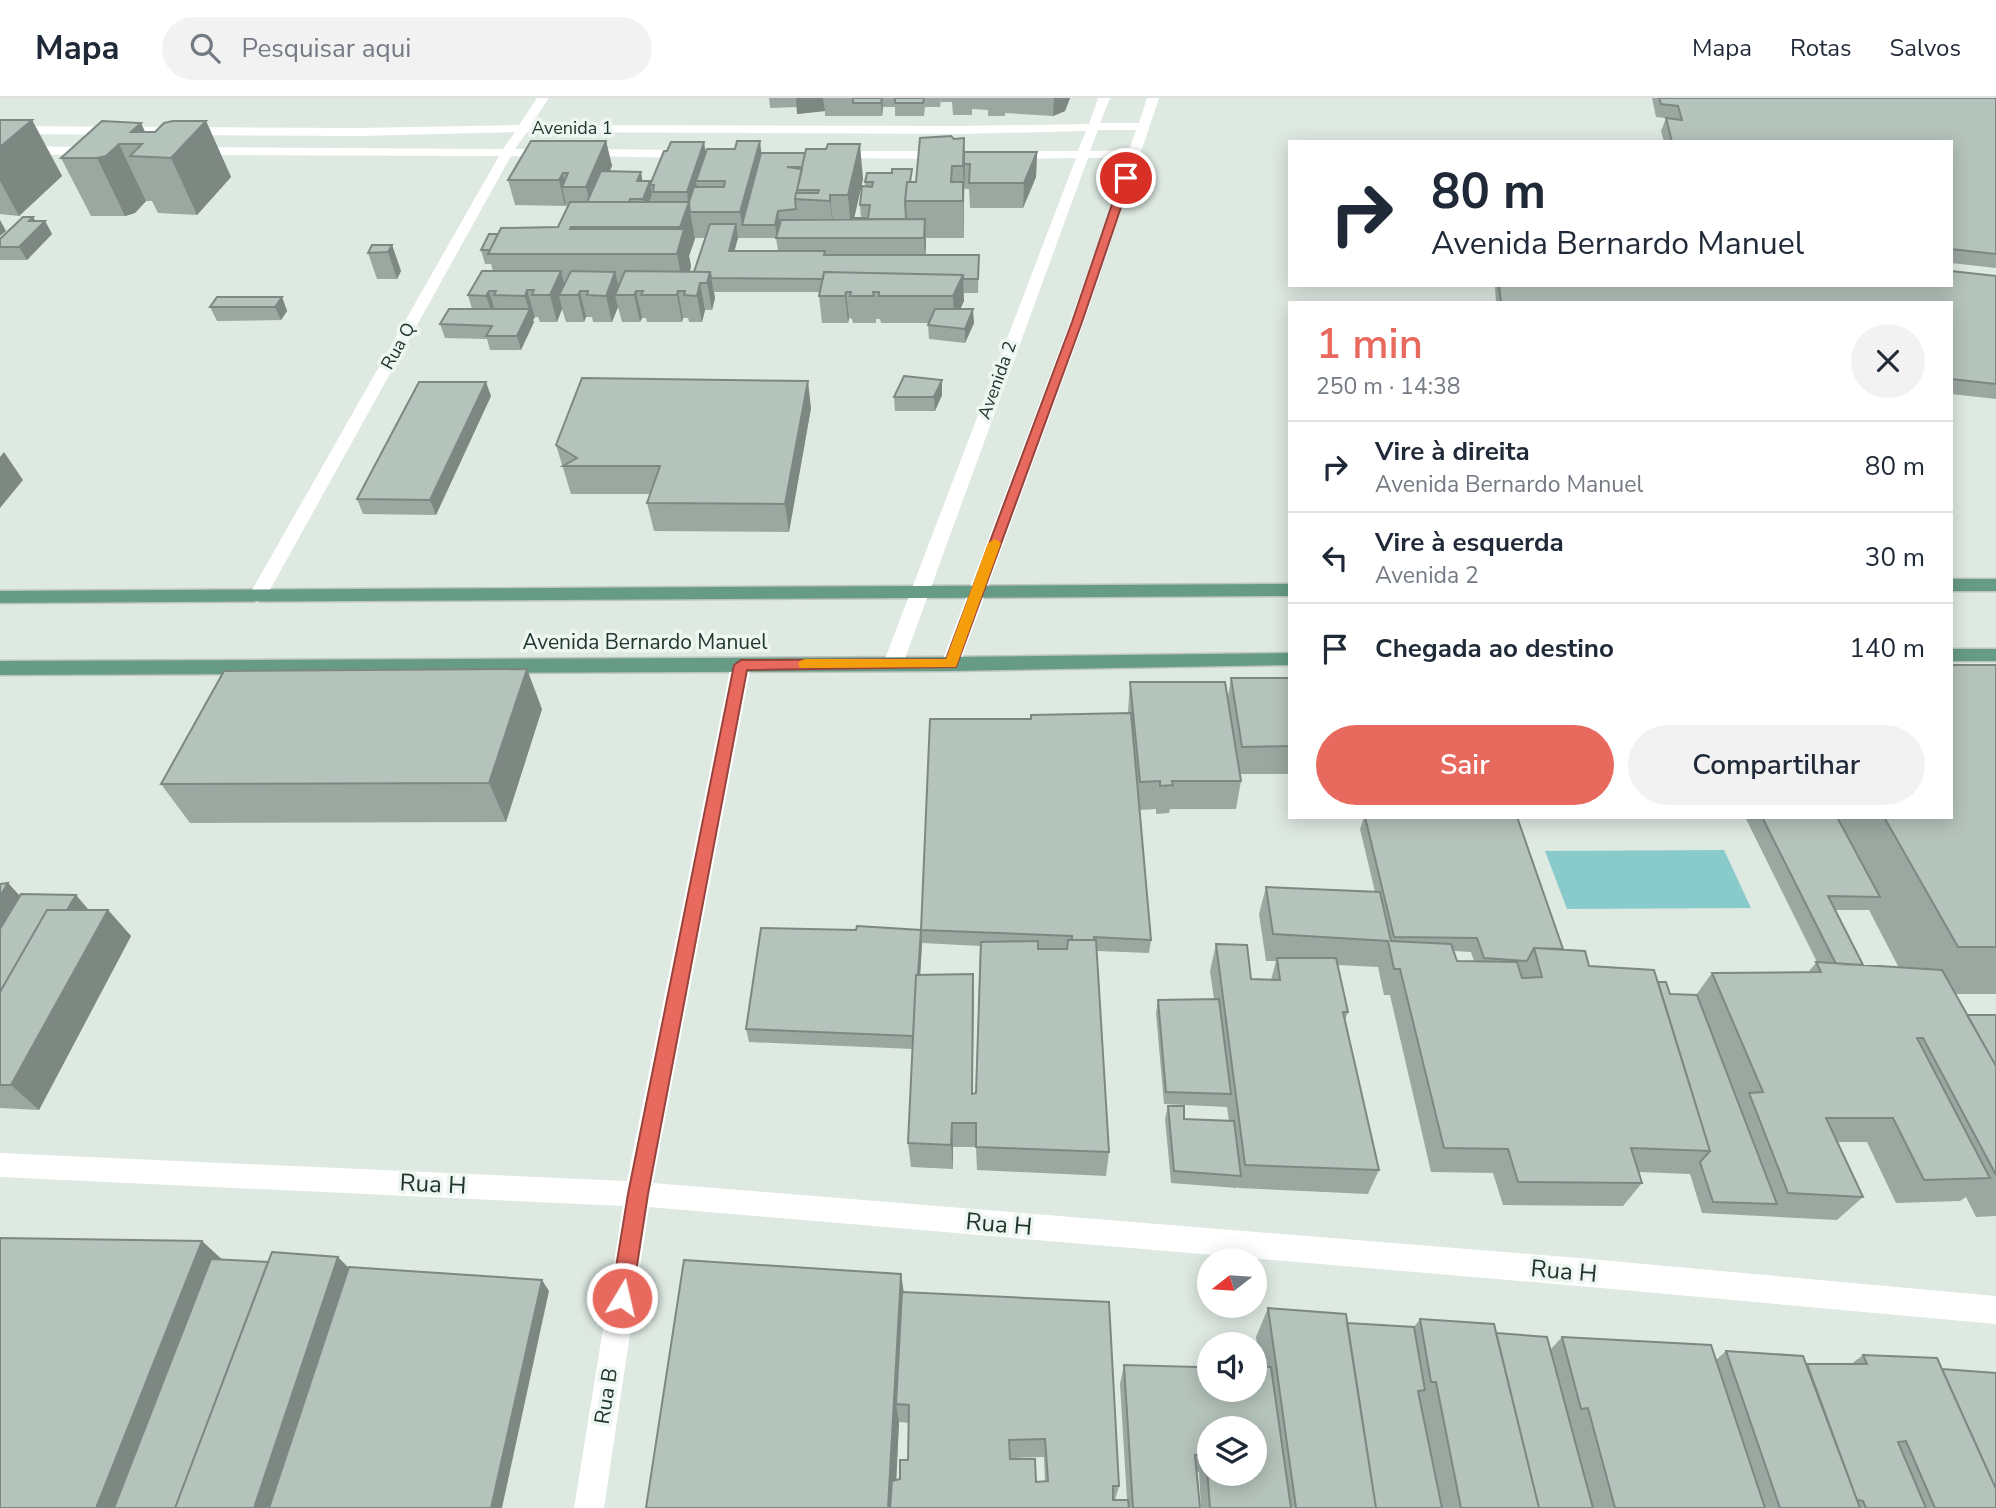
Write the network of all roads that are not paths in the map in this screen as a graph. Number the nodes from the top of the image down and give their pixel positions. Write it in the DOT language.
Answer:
graph roads {
  1 [pos="543,98"];
  2 [pos="1104,98"];
  3 [pos="1153,98"];
  4 [pos="1143,126"];
  5 [pos="1092,127"];
  6 [pos="525,128"];
  7 [pos="0,130"];
  8 [pos="0,150"];
  9 [pos="110,151"];
  10 [pos="178,151"];
  11 [pos="507,152"];
  12 [pos="562,153"];
  13 [pos="576,153"];
  14 [pos="1083,154"];
  15 [pos="1134,154"];
  16 [pos="701,155"];
  17 [pos="826,155"];
  18 [pos="961,155"];
  19 [pos="1002,155"];
  20 [pos="1953,585"];
  21 [pos="1996,585"];
  22 [pos="1288,590"];
  23 [pos="919,593"];
  24 [pos="976,593"];
  25 [pos="0,597"];
  26 [pos="257,597"];
  27 [pos="1953,655"];
  28 [pos="1996,655"];
  29 [pos="1288,659"];
  30 [pos="893,664"];
  31 [pos="951,664"];
  32 [pos="741,665"];
  33 [pos="0,668"];
  34 [pos="0,1165"];
  35 [pos="638,1194"];
  36 [pos="1996,1310"];
  37 [pos="589,1508"];
  1 -- 6 [label="street, Rua Q"];
  2 -- 5 [label="street, Avenida 2"];
  3 -- 4 [label="street"];
  4 -- 5 [label="street, Avenida 1"];
  4 -- 15 [label="street"];
  5 -- 6 [label="street, Avenida 1"];
  5 -- 14 [label="street, Avenida 2"];
  6 -- 7 [label="street, Avenida 1"];
  6 -- 11 [label="street, Rua Q"];
  8 -- 9 [label="street"];
  10 -- 11 [label="street, Avenida 1"];
  11 -- 12 [label="street, Avenida 1"];
  11 -- 26 [label="street, Rua Q"];
  13 -- 16 [label="street, Avenida 1"];
  14 -- 15 [label="street"];
  14 -- 19 [label="street"];
  14 -- 23 [label="street, Avenida 2"];
  15 -- 24 [label="street"];
  17 -- 18 [label="street"];
  20 -- 21 [label="main road"];
  22 -- 24 [label="main road"];
  23 -- 24 [label="main road"];
  23 -- 26 [label="main road"];
  23 -- 30 [label="street, Avenida 2"];
  24 -- 31 [label="street"];
  25 -- 26 [label="main road"];
  27 -- 28 [label="main road"];
  29 -- 31 [label="main road, Avenida Bernardo Manuel"];
  30 -- 31 [label="main road, Avenida Bernardo Manuel"];
  30 -- 32 [label="main road, Avenida Bernardo Manuel"];
  32 -- 33 [label="main road, Avenida Bernardo Manuel"];
  32 -- 35 [label="street, Rua B"];
  34 -- 35 [label="street, Rua H"];
  35 -- 36 [label="street, Rua H"];
  35 -- 37 [label="street, Rua B"];
}
